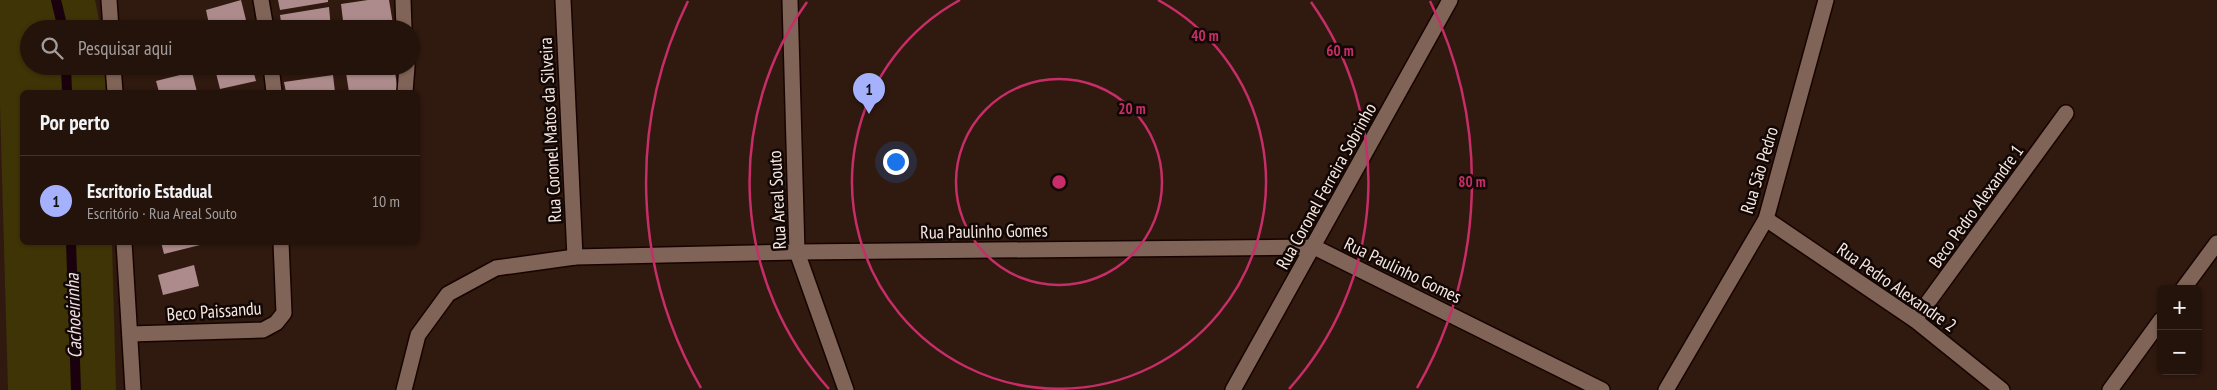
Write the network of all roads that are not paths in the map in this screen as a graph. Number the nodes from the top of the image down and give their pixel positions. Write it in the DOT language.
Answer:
graph roads {
  1 [pos="109,0"];
  2 [pos="261,0"];
  3 [pos="403,0"];
  4 [pos="562,0"];
  5 [pos="790,0"];
  6 [pos="1450,0"];
  7 [pos="1826,0"];
  8 [pos="110,20"];
  9 [pos="264,20"];
  10 [pos="404,20"];
  11 [pos="114,75"];
  12 [pos="271,75"];
  13 [pos="406,75"];
  14 [pos="115,90"];
  15 [pos="274,90"];
  16 [pos="405,90"];
  17 [pos="2066,113"];
  18 [pos="1766,219"];
  19 [pos="2217,243"];
  20 [pos="124,245"];
  21 [pos="281,245"];
  22 [pos="1314,247"];
  23 [pos="797,252"];
  24 [pos="575,258"];
  25 [pos="2186,285"];
  26 [pos="1915,320"];
  27 [pos="2157,325"];
  28 [pos="130,334"];
  29 [pos="133,390"];
  30 [pos="404,390"];
  31 [pos="846,390"];
  32 [pos="1232,390"];
  33 [pos="1602,390"];
  34 [pos="1666,390"];
  35 [pos="2002,390"];
  36 [pos="2110,390"];
  1 -- 8 [label="street"];
  2 -- 9 [label="street"];
  3 -- 10 [label="street"];
  4 -- 24 [label="street, Rua Coronel Matos da Silveira"];
  5 -- 23 [label="street, Rua Areal Souto"];
  6 -- 22 [label="street, Rua Coronel Ferreira Sobrinho"];
  7 -- 18 [label="street, Rua São Pedro"];
  11 -- 14 [label="street"];
  12 -- 15 [label="street"];
  13 -- 16 [label="street"];
  17 -- 26 [label="street, Beco Pedro Alexandre 1"];
  18 -- 26 [label="street, Rua Pedro Alexandre 2"];
  18 -- 34 [label="street, Rua São Pedro"];
  19 -- 25 [label="street"];
  20 -- 28 [label="street"];
  21 -- 28 [label="street, Beco Paissandu"];
  22 -- 23 [label="street, Rua Paulinho Gomes"];
  22 -- 32 [label="street, Rua Coronel Ferreira Sobrinho"];
  22 -- 33 [label="street, Rua Paulinho Gomes"];
  23 -- 24 [label="street, Rua Paulinho Gomes"];
  23 -- 31 [label="street, Rua Areal Souto"];
  24 -- 30 [label="street, Rua Paulinho Gomes"];
  26 -- 35 [label="street, Rua Pedro Alexandre 2"];
  27 -- 36 [label="street"];
  28 -- 29 [label="street"];
}
